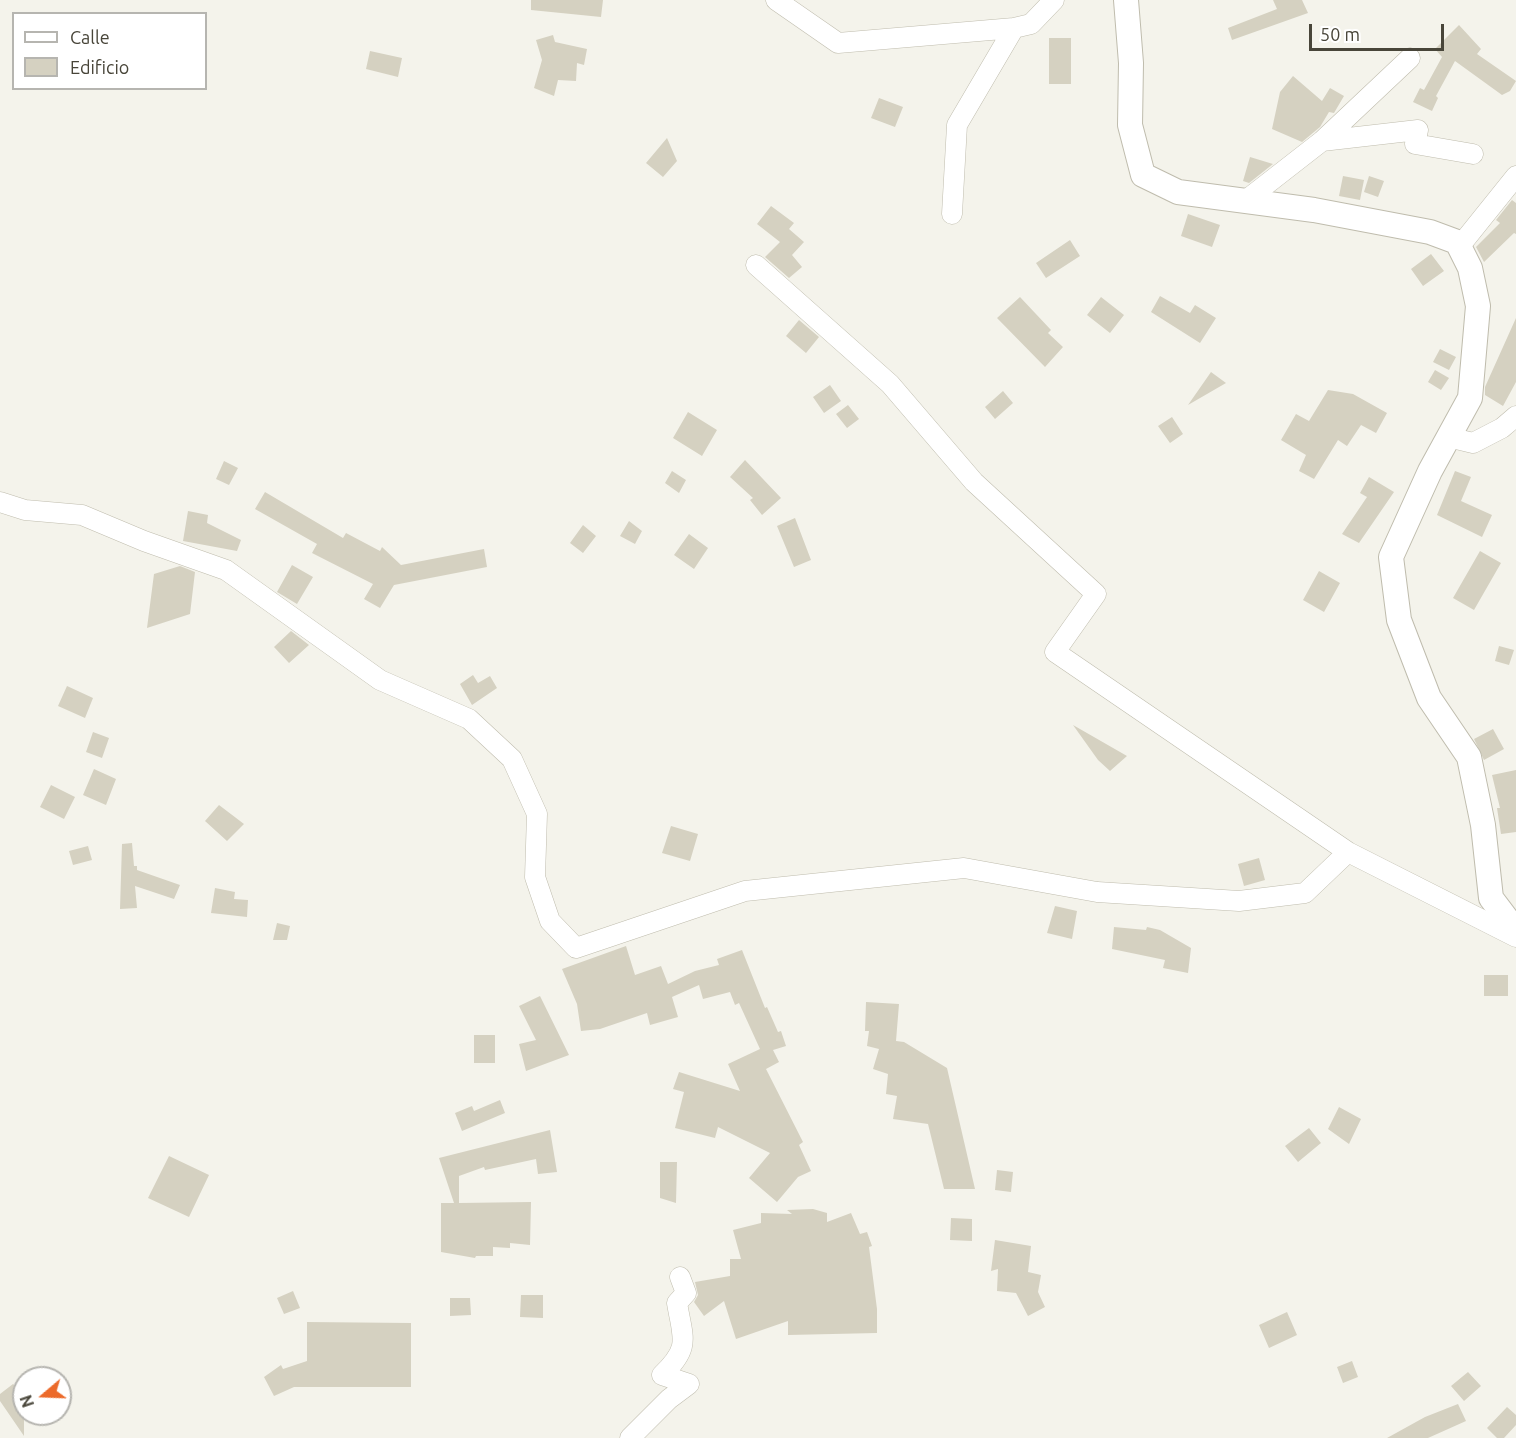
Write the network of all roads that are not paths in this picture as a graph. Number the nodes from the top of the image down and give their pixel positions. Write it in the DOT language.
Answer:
graph roads {
  1 [pos="776,0"];
  2 [pos="1054,0"];
  3 [pos="1126,0"];
  4 [pos="1014,28"];
  5 [pos="1410,58"];
  6 [pos="1322,141"];
  7 [pos="1473,154"];
  8 [pos="1516,176"];
  9 [pos="1245,201"];
  10 [pos="952,214"];
  11 [pos="1460,247"];
  12 [pos="756,265"];
  13 [pos="1516,416"];
  14 [pos="1448,437"];
  15 [pos="0,502"];
  16 [pos="1348,852"];
  17 [pos="1516,931"];
  18 [pos="1516,937"];
  19 [pos="681,1277"];
  20 [pos="630,1438"];
  1 -- 4 [label="street"];
  2 -- 4 [label="street"];
  3 -- 9 [label="street"];
  4 -- 10 [label="street"];
  5 -- 6 [label="street"];
  6 -- 7 [label="street"];
  6 -- 9 [label="street"];
  8 -- 11 [label="street"];
  9 -- 11 [label="street"];
  11 -- 14 [label="street"];
  12 -- 16 [label="street"];
  13 -- 14 [label="street"];
  14 -- 17 [label="street"];
  15 -- 16 [label="street"];
  16 -- 18 [label="street"];
  19 -- 20 [label="street"];
}
